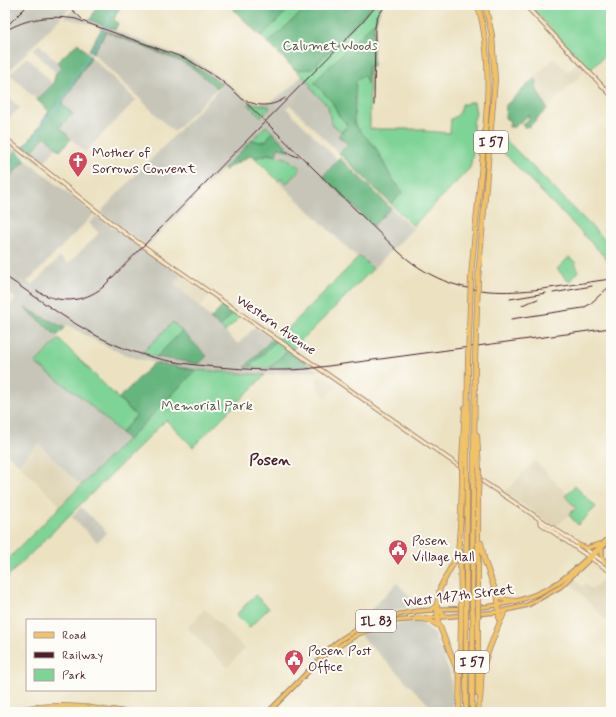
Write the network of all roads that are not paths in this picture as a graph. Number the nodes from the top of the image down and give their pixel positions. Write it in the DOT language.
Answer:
graph roads {
  1 [pos="478,5"];
  2 [pos="485,5"];
  3 [pos="525,5"];
  4 [pos="611,95"];
  5 [pos="5,138"];
  6 [pos="474,416"];
  7 [pos="464,484"];
  8 [pos="461,514"];
  9 [pos="540,520"];
  10 [pos="479,532"];
  11 [pos="611,536"];
  12 [pos="611,539"];
  13 [pos="606,543"];
  14 [pos="578,545"];
  15 [pos="594,554"];
  16 [pos="590,558"];
  17 [pos="606,563"];
  18 [pos="611,567"];
  19 [pos="611,572"];
  20 [pos="497,593"];
  21 [pos="516,601"];
  22 [pos="499,605"];
  23 [pos="438,607"];
  24 [pos="431,610"];
  25 [pos="506,611"];
  26 [pos="499,612"];
  27 [pos="438,616"];
  28 [pos="445,616"];
  29 [pos="416,618"];
  30 [pos="475,619"];
  31 [pos="498,624"];
  32 [pos="439,626"];
  33 [pos="324,656"];
  34 [pos="459,675"];
  35 [pos="469,705"];
  36 [pos="478,707"];
  37 [pos="108,710"];
  38 [pos="5,712"];
  39 [pos="24,712"];
  40 [pos="90,712"];
  41 [pos="115,712"];
  42 [pos="124,712"];
  43 [pos="268,712"];
  44 [pos="459,712"];
  45 [pos="466,712"];
  46 [pos="472,712"];
  1 -- 7 [label="highway, I 57, bridge"];
  2 -- 6 [label="highway, I 57, bridge"];
  3 -- 4 [label="main road"];
  5 -- 9 [label="main road, Western Avenue"];
  6 -- 10 [label="highway, bridge"];
  6 -- 30 [label="highway, I 57, bridge"];
  7 -- 8 [label="highway"];
  7 -- 35 [label="highway, I 57, bridge"];
  8 -- 23 [label="highway"];
  8 -- 34 [label="highway, bridge"];
  9 -- 14 [label="main road, Western Avenue"];
  9 -- 16 [label="main road, Western Avenue"];
  10 -- 20 [label="highway"];
  10 -- 30 [label="highway, bridge"];
  11 -- 13 [label="main road, West 147th Street / IL 83"];
  12 -- 13 [label="main road, West 147th Street / IL 83"];
  13 -- 14 [label="main road"];
  13 -- 15 [label="main road, West 147th Street / IL 83"];
  13 -- 17 [label="main road"];
  14 -- 15 [label="main road, Western Avenue"];
  15 -- 16 [label="main road, West 147th Street / IL 83"];
  15 -- 17 [label="main road, Western Avenue"];
  16 -- 19 [label="main road, Western Avenue"];
  16 -- 21 [label="main road, West 147th Street / IL 83"];
  16 -- 25 [label="main road, West 147th Street / IL 83"];
  17 -- 18 [label="main road, Western Avenue"];
  20 -- 21 [label="highway"];
  20 -- 22 [label="highway"];
  21 -- 22 [label="main road, West 147th Street / IL 83"];
  22 -- 23 [label="main road, West 147th Street / IL 83"];
  22 -- 26 [label="highway"];
  23 -- 24 [label="highway"];
  23 -- 27 [label="highway"];
  23 -- 28 [label="highway"];
  24 -- 33 [label="main road, West 147th Street / IL 83"];
  25 -- 26 [label="main road, West 147th Street / IL 83"];
  25 -- 31 [label="highway"];
  26 -- 28 [label="main road, West 147th Street / IL 83"];
  26 -- 31 [label="highway"];
  27 -- 28 [label="main road, West 147th Street / IL 83"];
  27 -- 29 [label="main road, West 147th Street / IL 83"];
  27 -- 32 [label="highway"];
  29 -- 32 [label="highway"];
  29 -- 33 [label="main road, West 147th Street / IL 83"];
  30 -- 35 [label="highway, I 57"];
  30 -- 36 [label="highway"];
  31 -- 36 [label="highway"];
  32 -- 34 [label="highway"];
  33 -- 43 [label="main road, West 147th Street / IL 83"];
  34 -- 44 [label="highway"];
  35 -- 45 [label="highway, I 57"];
  35 -- 46 [label="highway, I 57"];
  37 -- 38 [label="highway"];
  37 -- 41 [label="highway"];
  37 -- 42 [label="highway"];
  39 -- 40 [label="highway"];
}
